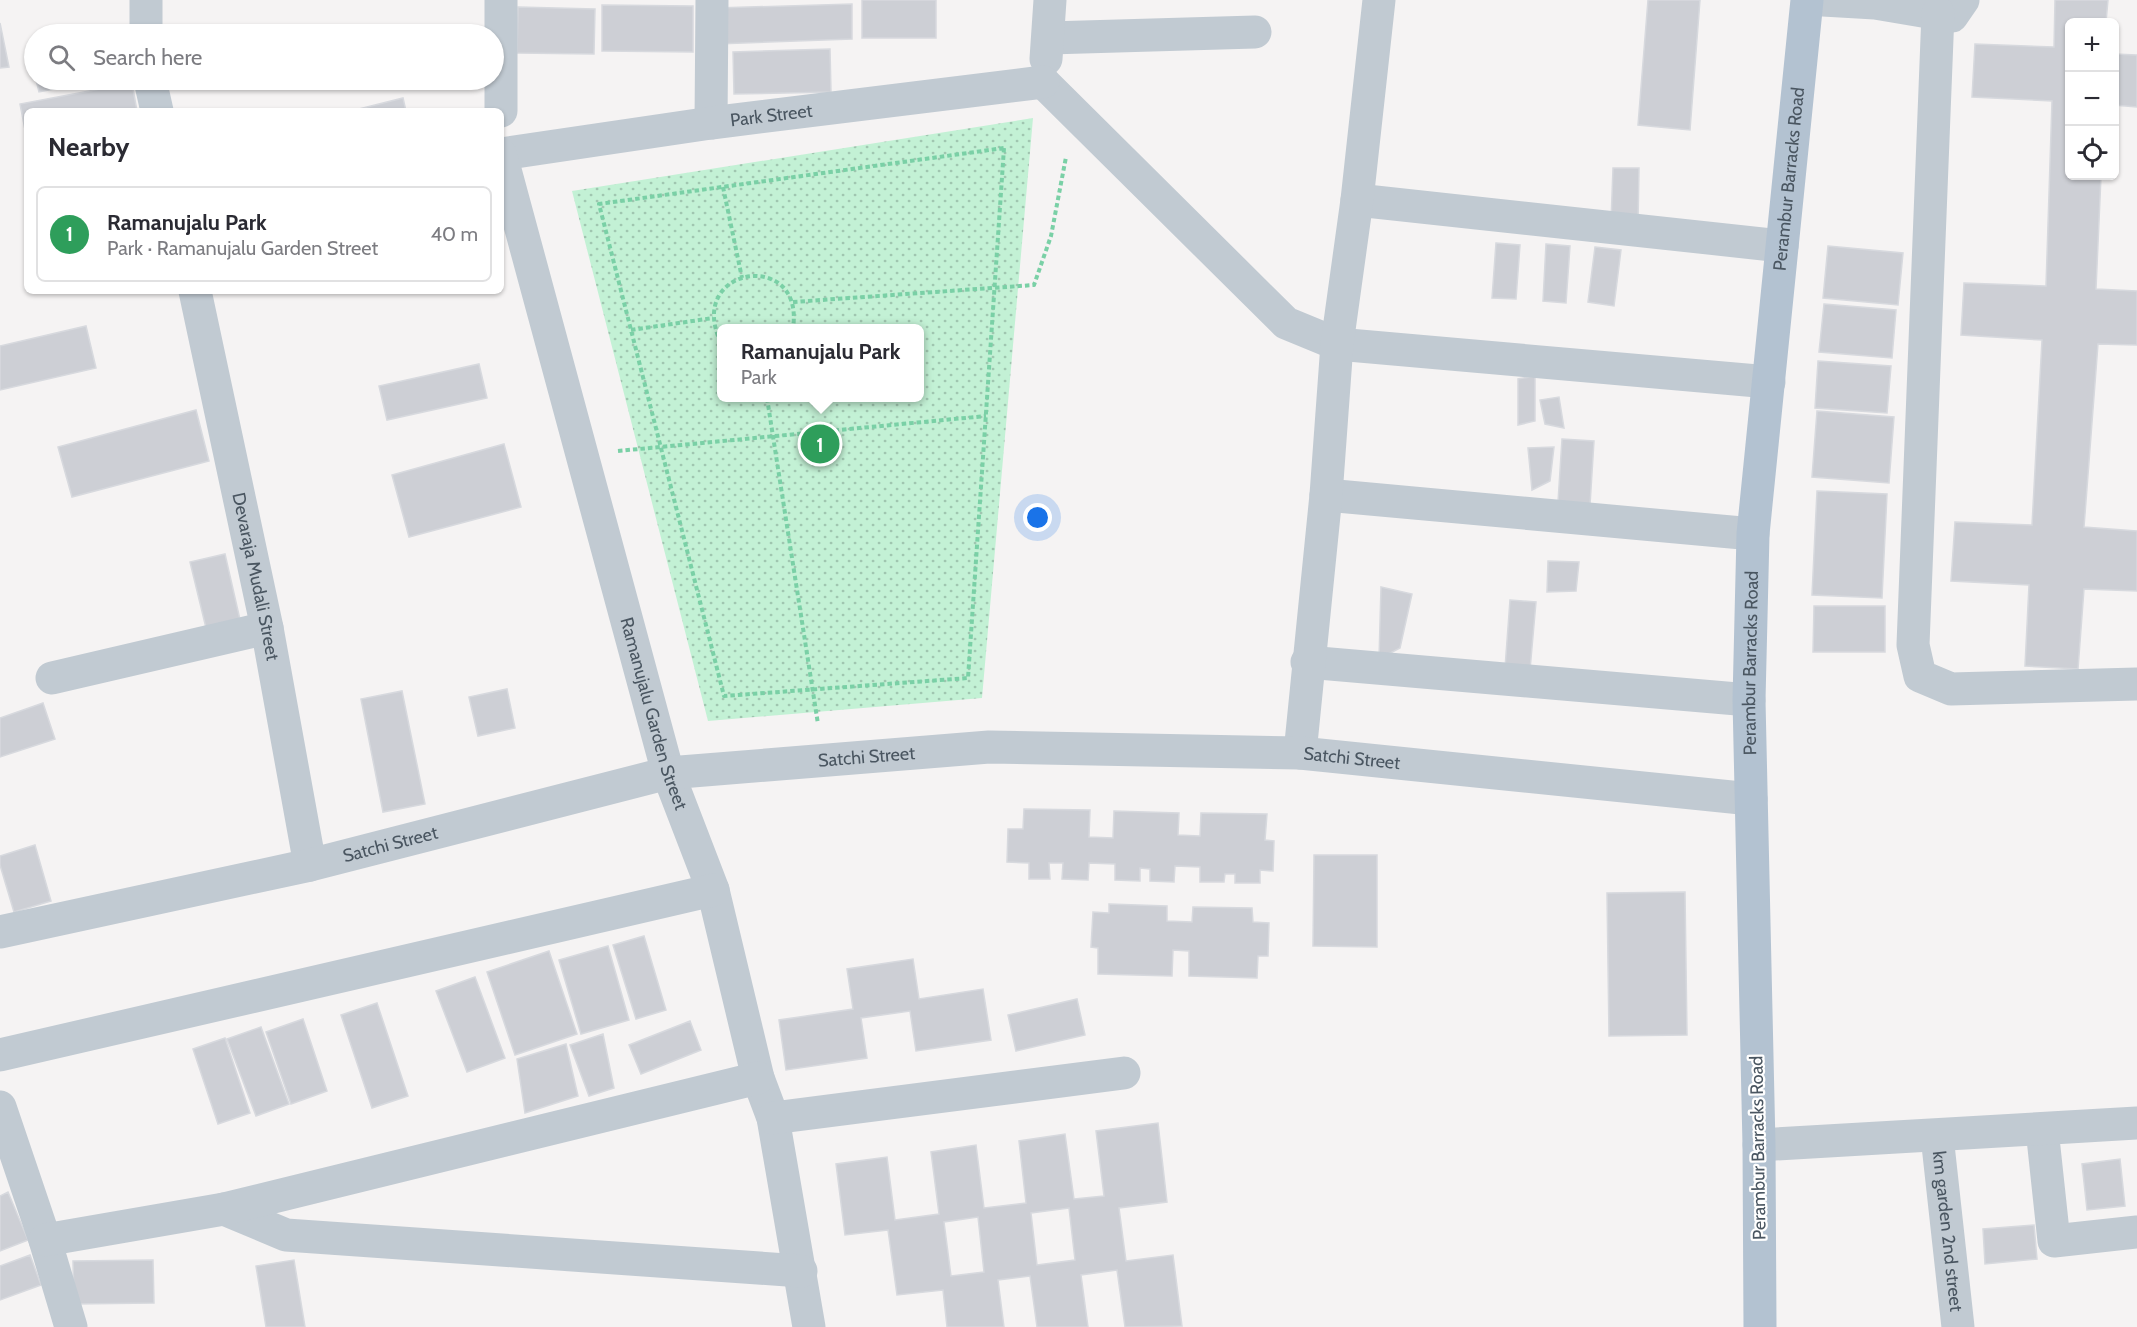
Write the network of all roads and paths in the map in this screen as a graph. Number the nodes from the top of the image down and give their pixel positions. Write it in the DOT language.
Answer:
graph roads {
  1 [pos="146,0"];
  2 [pos="501,0"];
  3 [pos="712,0"];
  4 [pos="1050,0"];
  5 [pos="1379,0"];
  6 [pos="1807,0"];
  7 [pos="1823,0"];
  8 [pos="1950,7"];
  9 [pos="146,24"];
  10 [pos="501,24"];
  11 [pos="1255,32"];
  12 [pos="1049,38"];
  13 [pos="1043,82"];
  14 [pos="152,90"];
  15 [pos="501,90"];
  16 [pos="156,108"];
  17 [pos="501,108"];
  18 [pos="1082,120"];
  19 [pos="711,123"];
  20 [pos="504,154"];
  21 [pos="504,165"];
  22 [pos="723,187"];
  23 [pos="1357,200"];
  24 [pos="1782,246"];
  25 [pos="742,278"];
  26 [pos="994,289"];
  27 [pos="196,294"];
  28 [pos="793,302"];
  29 [pos="713,318"];
  30 [pos="793,324"];
  31 [pos="631,330"];
  32 [pos="717,334"];
  33 [pos="1337,344"];
  34 [pos="1769,382"];
  35 [pos="768,402"];
  36 [pos="986,416"];
  37 [pos="774,438"];
  38 [pos="661,449"];
  39 [pos="582,454"];
  40 [pos="1326,495"];
  41 [pos="1753,534"];
  42 [pos="267,628"];
  43 [pos="1307,662"];
  44 [pos="52,678"];
  45 [pos="2137,684"];
  46 [pos="812,689"];
  47 [pos="1749,700"];
  48 [pos="1300,753"];
  49 [pos="824,760"];
  50 [pos="668,773"];
  51 [pos="1751,799"];
  52 [pos="310,865"];
  53 [pos="713,890"];
  54 [pos="0,932"];
  55 [pos="0,1055"];
  56 [pos="1124,1074"];
  57 [pos="758,1078"];
  58 [pos="1,1109"];
  59 [pos="773,1118"];
  60 [pos="2137,1123"];
  61 [pos="2042,1129"];
  62 [pos="1937,1136"];
  63 [pos="1759,1145"];
  64 [pos="224,1209"];
  65 [pos="2137,1232"];
  66 [pos="45,1240"];
  67 [pos="801,1271"];
  68 [pos="71,1327"];
  69 [pos="809,1327"];
  70 [pos="1760,1327"];
  71 [pos="1958,1327"];
  1 -- 9 [label="street"];
  2 -- 10 [label="street"];
  3 -- 19 [label="street"];
  4 -- 12 [label="street"];
  5 -- 23 [label="street"];
  6 -- 24 [label="main road, Perambur Barracks Road"];
  7 -- 8 [label="street"];
  8 -- 45 [label="street"];
  11 -- 12 [label="street"];
  12 -- 13 [label="street"];
  13 -- 18 [label="street"];
  13 -- 19 [label="street, Park Street"];
  14 -- 16 [label="street"];
  15 -- 17 [label="street"];
  18 -- 26 [label="path"];
  18 -- 33 [label="street"];
  19 -- 20 [label="street, Park Street"];
  21 -- 39 [label="street, Ramanujalu Garden Street"];
  22 -- 25 [label="path"];
  22 -- 26 [label="path"];
  22 -- 31 [label="path"];
  23 -- 24 [label="street"];
  23 -- 33 [label="street"];
  24 -- 34 [label="main road, Perambur Barracks Road"];
  25 -- 28 [label="path"];
  25 -- 29 [label="path"];
  26 -- 28 [label="path"];
  26 -- 36 [label="path"];
  27 -- 42 [label="street, Devaraja Mudali Street"];
  28 -- 30 [label="path"];
  29 -- 31 [label="path"];
  29 -- 32 [label="path"];
  31 -- 38 [label="path"];
  33 -- 34 [label="street"];
  33 -- 40 [label="street"];
  34 -- 41 [label="main road, Perambur Barracks Road"];
  35 -- 37 [label="path"];
  36 -- 37 [label="path"];
  36 -- 46 [label="path"];
  37 -- 38 [label="path"];
  37 -- 46 [label="path"];
  38 -- 39 [label="path"];
  38 -- 46 [label="path"];
  39 -- 50 [label="street, Ramanujalu Garden Street"];
  40 -- 41 [label="street"];
  40 -- 43 [label="street"];
  41 -- 47 [label="main road, Perambur Barracks Road"];
  42 -- 44 [label="street"];
  42 -- 52 [label="street, Devaraja Mudali Street"];
  43 -- 47 [label="street"];
  43 -- 48 [label="street"];
  46 -- 49 [label="path"];
  47 -- 51 [label="main road, Perambur Barracks Road"];
  48 -- 49 [label="street, Satchi Street"];
  48 -- 51 [label="street, Satchi Street"];
  49 -- 50 [label="street, Satchi Street"];
  50 -- 52 [label="street, Satchi Street"];
  50 -- 53 [label="street, Ramanujalu Garden Street"];
  51 -- 63 [label="main road, Perambur Barracks Road"];
  52 -- 54 [label="street, Satchi Street"];
  53 -- 55 [label="street"];
  53 -- 57 [label="street, Ramanujalu Garden Street"];
  56 -- 59 [label="street"];
  57 -- 59 [label="street, Ramanujalu Garden Street"];
  57 -- 64 [label="street"];
  58 -- 66 [label="street"];
  59 -- 67 [label="street, Ramanujalu Garden Street"];
  60 -- 61 [label="street"];
  61 -- 62 [label="street"];
  61 -- 65 [label="street"];
  62 -- 63 [label="street"];
  62 -- 71 [label="street, km garden 2nd street"];
  63 -- 70 [label="main road, Perambur Barracks Road"];
  64 -- 66 [label="street"];
  64 -- 67 [label="street"];
  66 -- 68 [label="street"];
  67 -- 69 [label="street, Ramanujalu Garden Street"];
}
